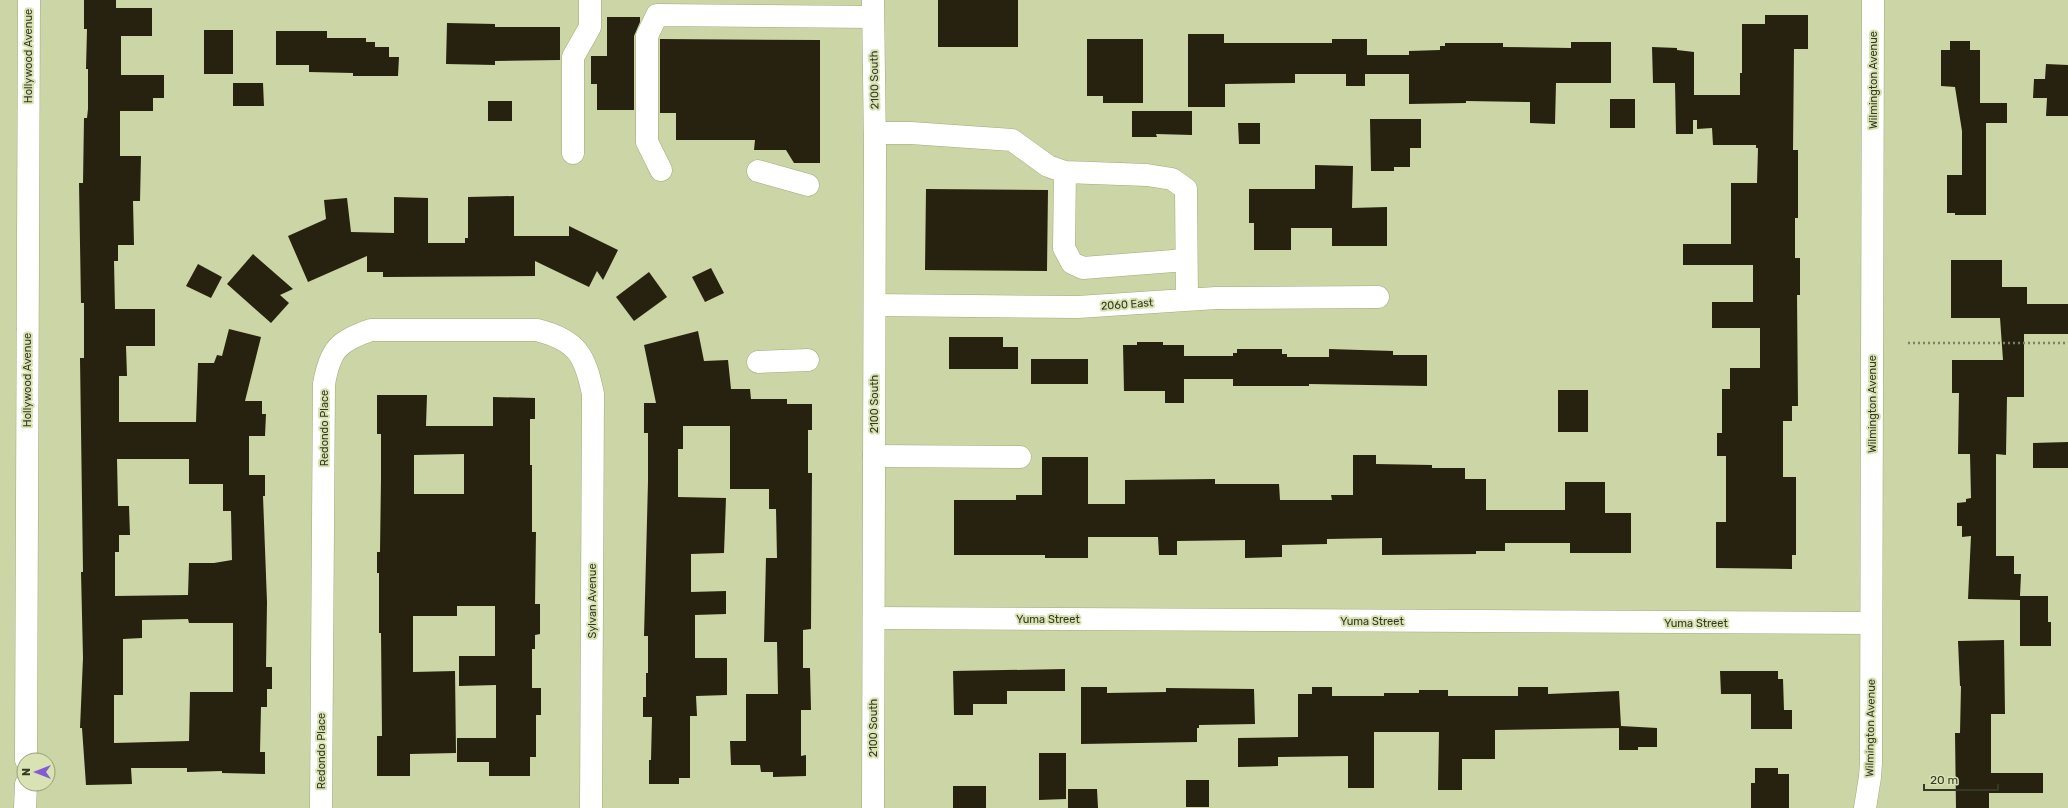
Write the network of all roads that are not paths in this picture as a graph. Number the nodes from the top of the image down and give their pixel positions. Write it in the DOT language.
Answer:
graph roads {
  1 [pos="29,0"];
  2 [pos="590,0"];
  3 [pos="1873,0"];
  4 [pos="873,8"];
  5 [pos="875,133"];
  6 [pos="573,153"];
  7 [pos="661,170"];
  8 [pos="758,170"];
  9 [pos="1065,172"];
  10 [pos="808,185"];
  11 [pos="1186,260"];
  12 [pos="1378,297"];
  13 [pos="1187,300"];
  14 [pos="875,305"];
  15 [pos="808,360"];
  16 [pos="758,362"];
  17 [pos="593,394"];
  18 [pos="874,456"];
  19 [pos="1020,457"];
  20 [pos="874,618"];
  21 [pos="1871,624"];
  22 [pos="26,752"];
  23 [pos="26,792"];
  24 [pos="25,808"];
  25 [pos="321,808"];
  26 [pos="591,808"];
  27 [pos="873,808"];
  28 [pos="1865,808"];
  1 -- 22 [label="street, Hollywood Avenue"];
  2 -- 6 [label="street"];
  3 -- 21 [label="street, Wilmington Avenue"];
  4 -- 5 [label="street, 2100 South"];
  4 -- 7 [label="street"];
  5 -- 9 [label="street"];
  5 -- 14 [label="street, 2100 South"];
  8 -- 10 [label="street"];
  9 -- 11 [label="street"];
  9 -- 11 [label="street"];
  11 -- 13 [label="street"];
  12 -- 13 [label="street, 2060 East"];
  13 -- 14 [label="street, 2060 East"];
  14 -- 18 [label="street, 2100 South"];
  15 -- 16 [label="street"];
  17 -- 25 [label="street, Redondo Place"];
  17 -- 26 [label="street, Sylvan Avenue"];
  18 -- 19 [label="street"];
  18 -- 20 [label="street, 2100 South"];
  20 -- 21 [label="street, Yuma Street"];
  20 -- 27 [label="street, 2100 South"];
  21 -- 28 [label="street, Wilmington Avenue"];
  23 -- 24 [label="street"];
}
